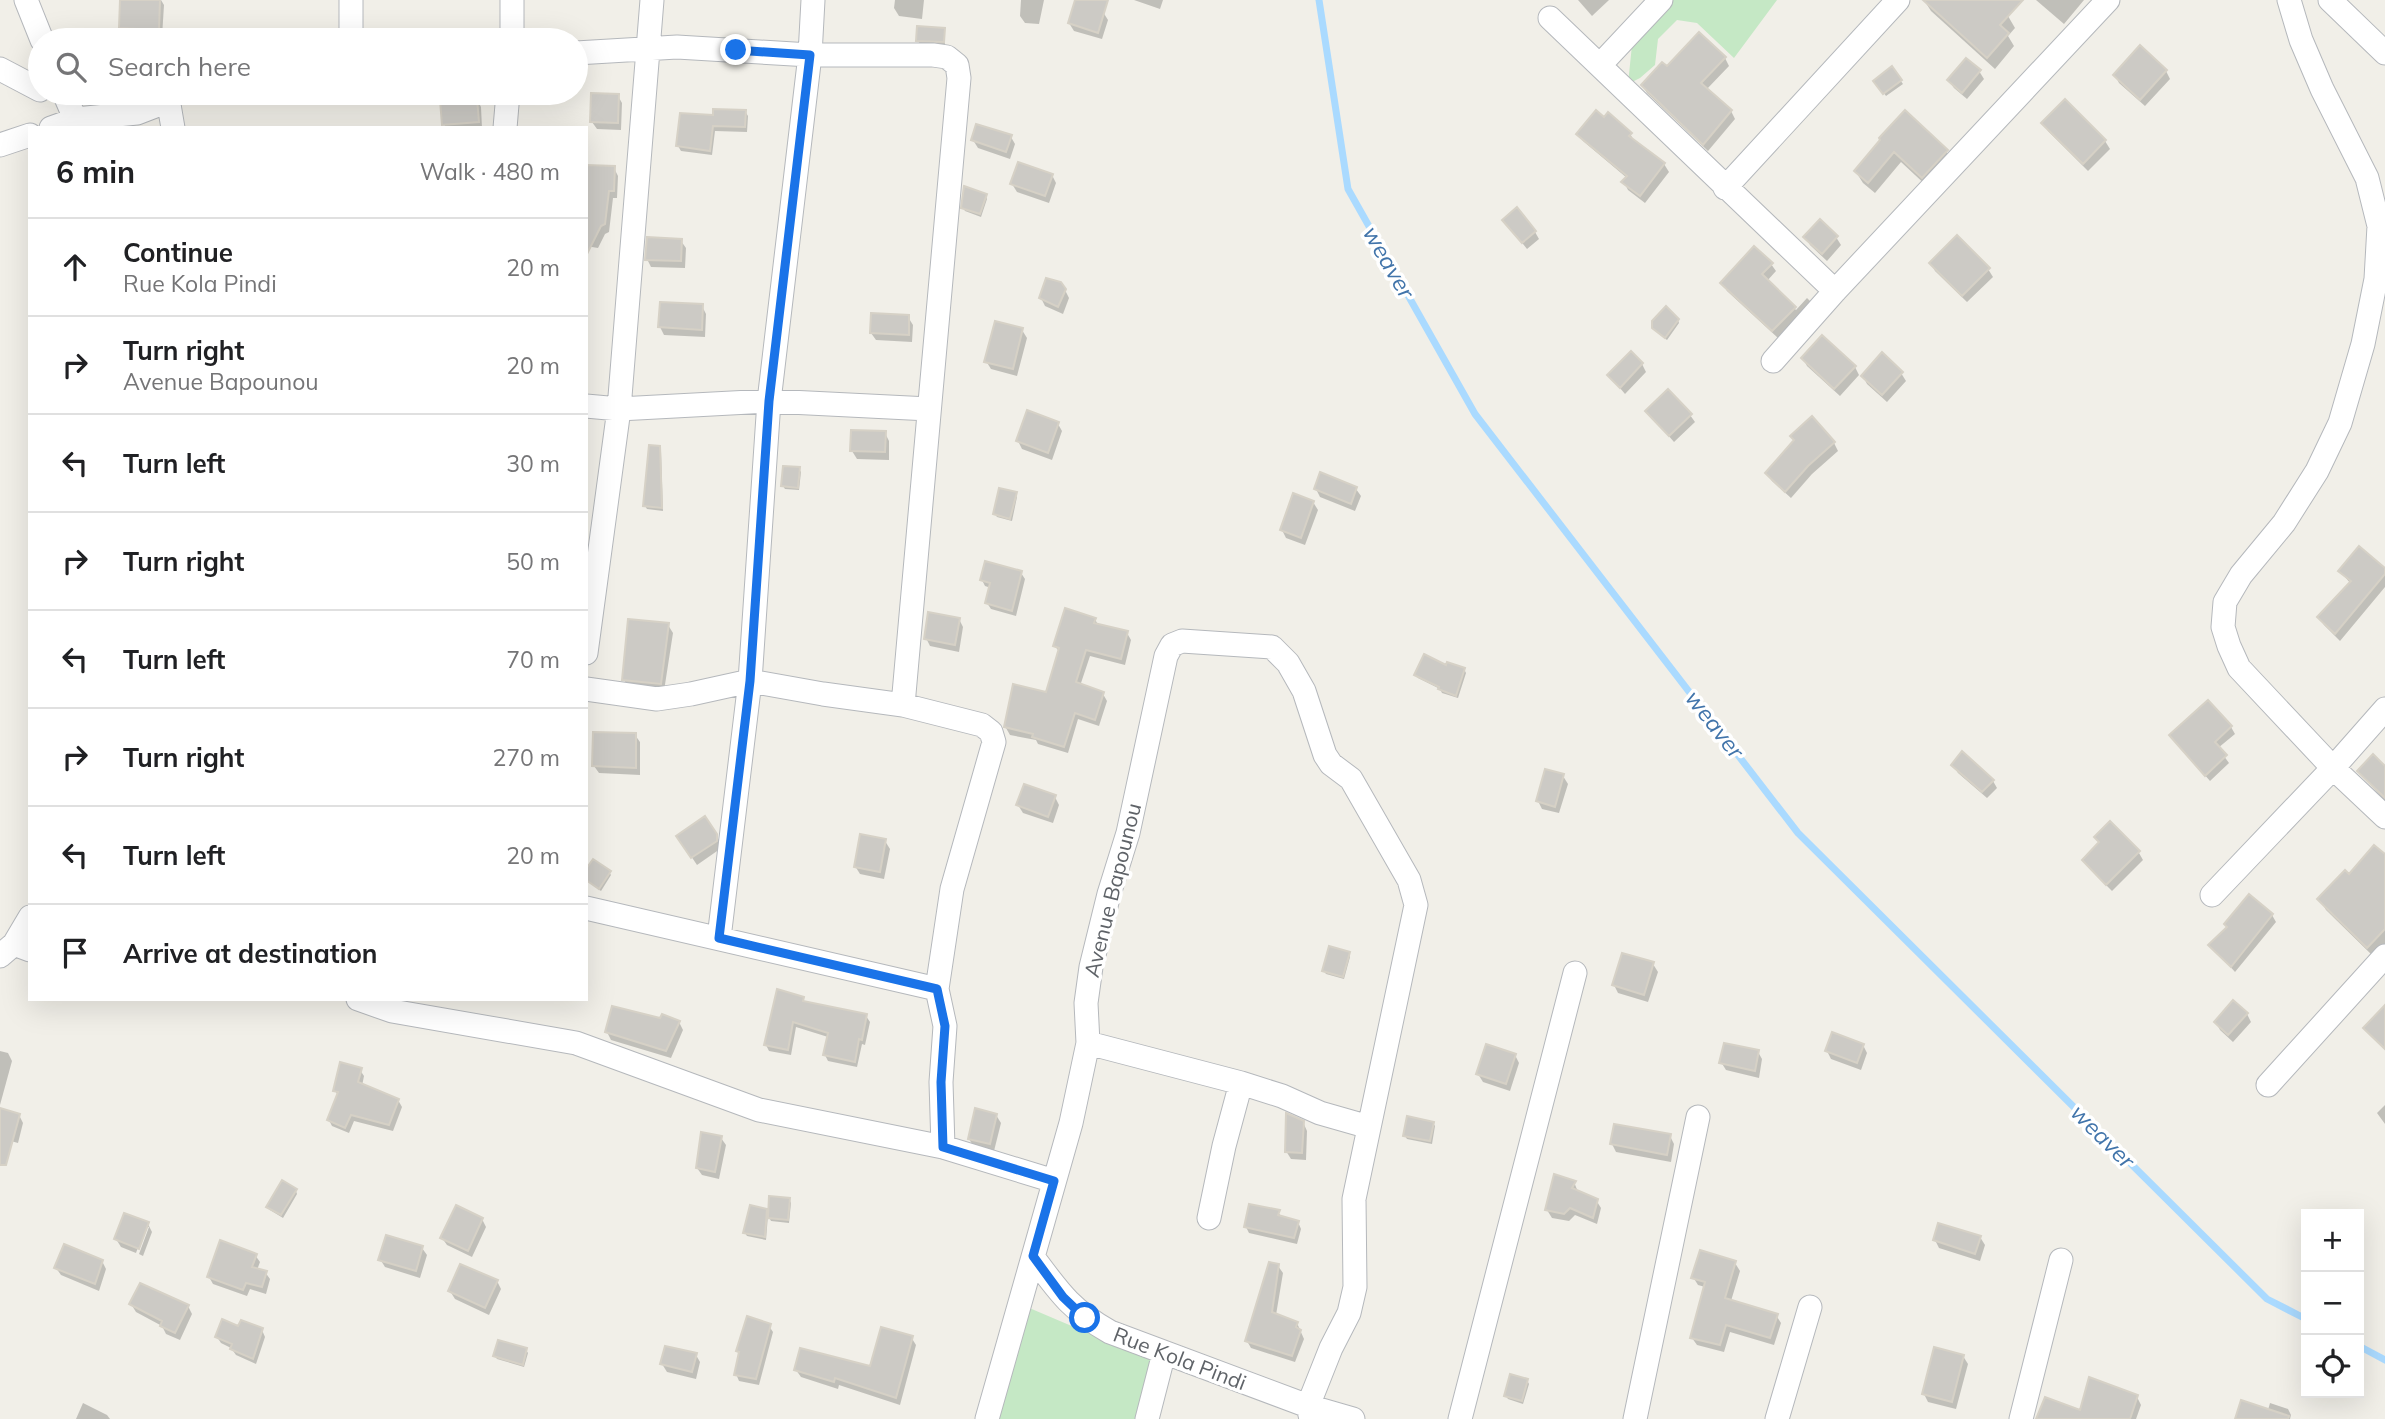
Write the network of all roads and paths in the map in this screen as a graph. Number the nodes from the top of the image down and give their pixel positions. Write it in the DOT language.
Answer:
graph roads {
  1 [pos="26,0"];
  2 [pos="351,0"];
  3 [pos="512,0"];
  4 [pos="652,0"];
  5 [pos="813,0"];
  6 [pos="1661,0"];
  7 [pos="1898,0"];
  8 [pos="2108,0"];
  9 [pos="2290,0"];
  10 [pos="2330,0"];
  11 [pos="1550,18"];
  12 [pos="37,28"];
  13 [pos="351,28"];
  14 [pos="512,28"];
  15 [pos="647,50"];
  16 [pos="588,52"];
  17 [pos="2385,53"];
  18 [pos="810,55"];
  19 [pos="1600,65"];
  20 [pos="0,69"];
  21 [pos="28,84"];
  22 [pos="158,105"];
  23 [pos="168,105"];
  24 [pos="507,105"];
  25 [pos="72,111"];
  26 [pos="53,126"];
  27 [pos="173,126"];
  28 [pos="505,126"];
  29 [pos="28,136"];
  30 [pos="0,145"];
  31 [pos="1725,188"];
  32 [pos="1835,291"];
  33 [pos="1773,360"];
  34 [pos="769,401"];
  35 [pos="588,406"];
  36 [pos="619,409"];
  37 [pos="929,409"];
  38 [pos="588,638"];
  39 [pos="750,681"];
  40 [pos="588,689"];
  41 [pos="903,705"];
  42 [pos="2385,709"];
  43 [pos="2333,768"];
  44 [pos="2385,817"];
  45 [pos="2212,895"];
  46 [pos="588,908"];
  47 [pos="28,921"];
  48 [pos="719,938"];
  49 [pos="14,950"];
  50 [pos="2385,956"];
  51 [pos="1575,973"];
  52 [pos="937,989"];
  53 [pos="367,1001"];
  54 [pos="1088,1043"];
  55 [pos="1241,1083"];
  56 [pos="2268,1085"];
  57 [pos="1699,1117"];
  58 [pos="1369,1127"];
  59 [pos="943,1147"];
  60 [pos="1054,1181"];
  61 [pos="1209,1218"];
  62 [pos="1033,1256"];
  63 [pos="2061,1260"];
  64 [pos="1810,1307"];
  65 [pos="1164,1353"];
  66 [pos="1309,1412"];
  67 [pos="987,1419"];
  68 [pos="1147,1419"];
  69 [pos="1353,1419"];
  70 [pos="1460,1419"];
  71 [pos="1636,1419"];
  72 [pos="1777,1419"];
  73 [pos="2021,1419"];
  1 -- 12 [label="street"];
  2 -- 13 [label="street"];
  3 -- 14 [label="street"];
  4 -- 15 [label="street"];
  5 -- 18 [label="street"];
  6 -- 19 [label="street"];
  7 -- 31 [label="street"];
  8 -- 32 [label="street"];
  9 -- 43 [label="street"];
  10 -- 17 [label="street"];
  11 -- 19 [label="street"];
  15 -- 16 [label="street"];
  15 -- 18 [label="street"];
  15 -- 36 [label="street"];
  18 -- 34 [label="street"];
  18 -- 37 [label="street"];
  19 -- 31 [label="street"];
  20 -- 21 [label="street"];
  22 -- 25 [label="street"];
  23 -- 27 [label="street"];
  24 -- 28 [label="street"];
  25 -- 26 [label="street"];
  29 -- 30 [label="street"];
  31 -- 32 [label="street"];
  32 -- 33 [label="street"];
  34 -- 36 [label="street"];
  34 -- 37 [label="street"];
  34 -- 39 [label="street"];
  35 -- 36 [label="street"];
  36 -- 38 [label="street"];
  37 -- 41 [label="street"];
  39 -- 40 [label="street"];
  39 -- 41 [label="street"];
  39 -- 48 [label="street"];
  41 -- 52 [label="street"];
  42 -- 43 [label="street"];
  43 -- 44 [label="street"];
  43 -- 45 [label="street"];
  46 -- 48 [label="street"];
  47 -- 49 [label="street"];
  48 -- 52 [label="street"];
  50 -- 56 [label="street"];
  51 -- 70 [label="street"];
  52 -- 59 [label="street"];
  53 -- 59 [label="street"];
  54 -- 55 [label="street"];
  54 -- 58 [label="street, Avenue Bapounou"];
  54 -- 60 [label="street, Avenue Bapounou"];
  55 -- 58 [label="street"];
  55 -- 61 [label="street"];
  57 -- 71 [label="street"];
  58 -- 66 [label="street"];
  59 -- 60 [label="street"];
  60 -- 62 [label="street, Avenue Bapounou"];
  62 -- 65 [label="street, Rue Kola Pindi"];
  62 -- 67 [label="street, Avenue Bapounou"];
  63 -- 73 [label="street"];
  64 -- 72 [label="street"];
  65 -- 66 [label="street, Rue Kola Pindi"];
  65 -- 68 [label="street"];
  66 -- 69 [label="street, Rue Kola Pindi"];
}
